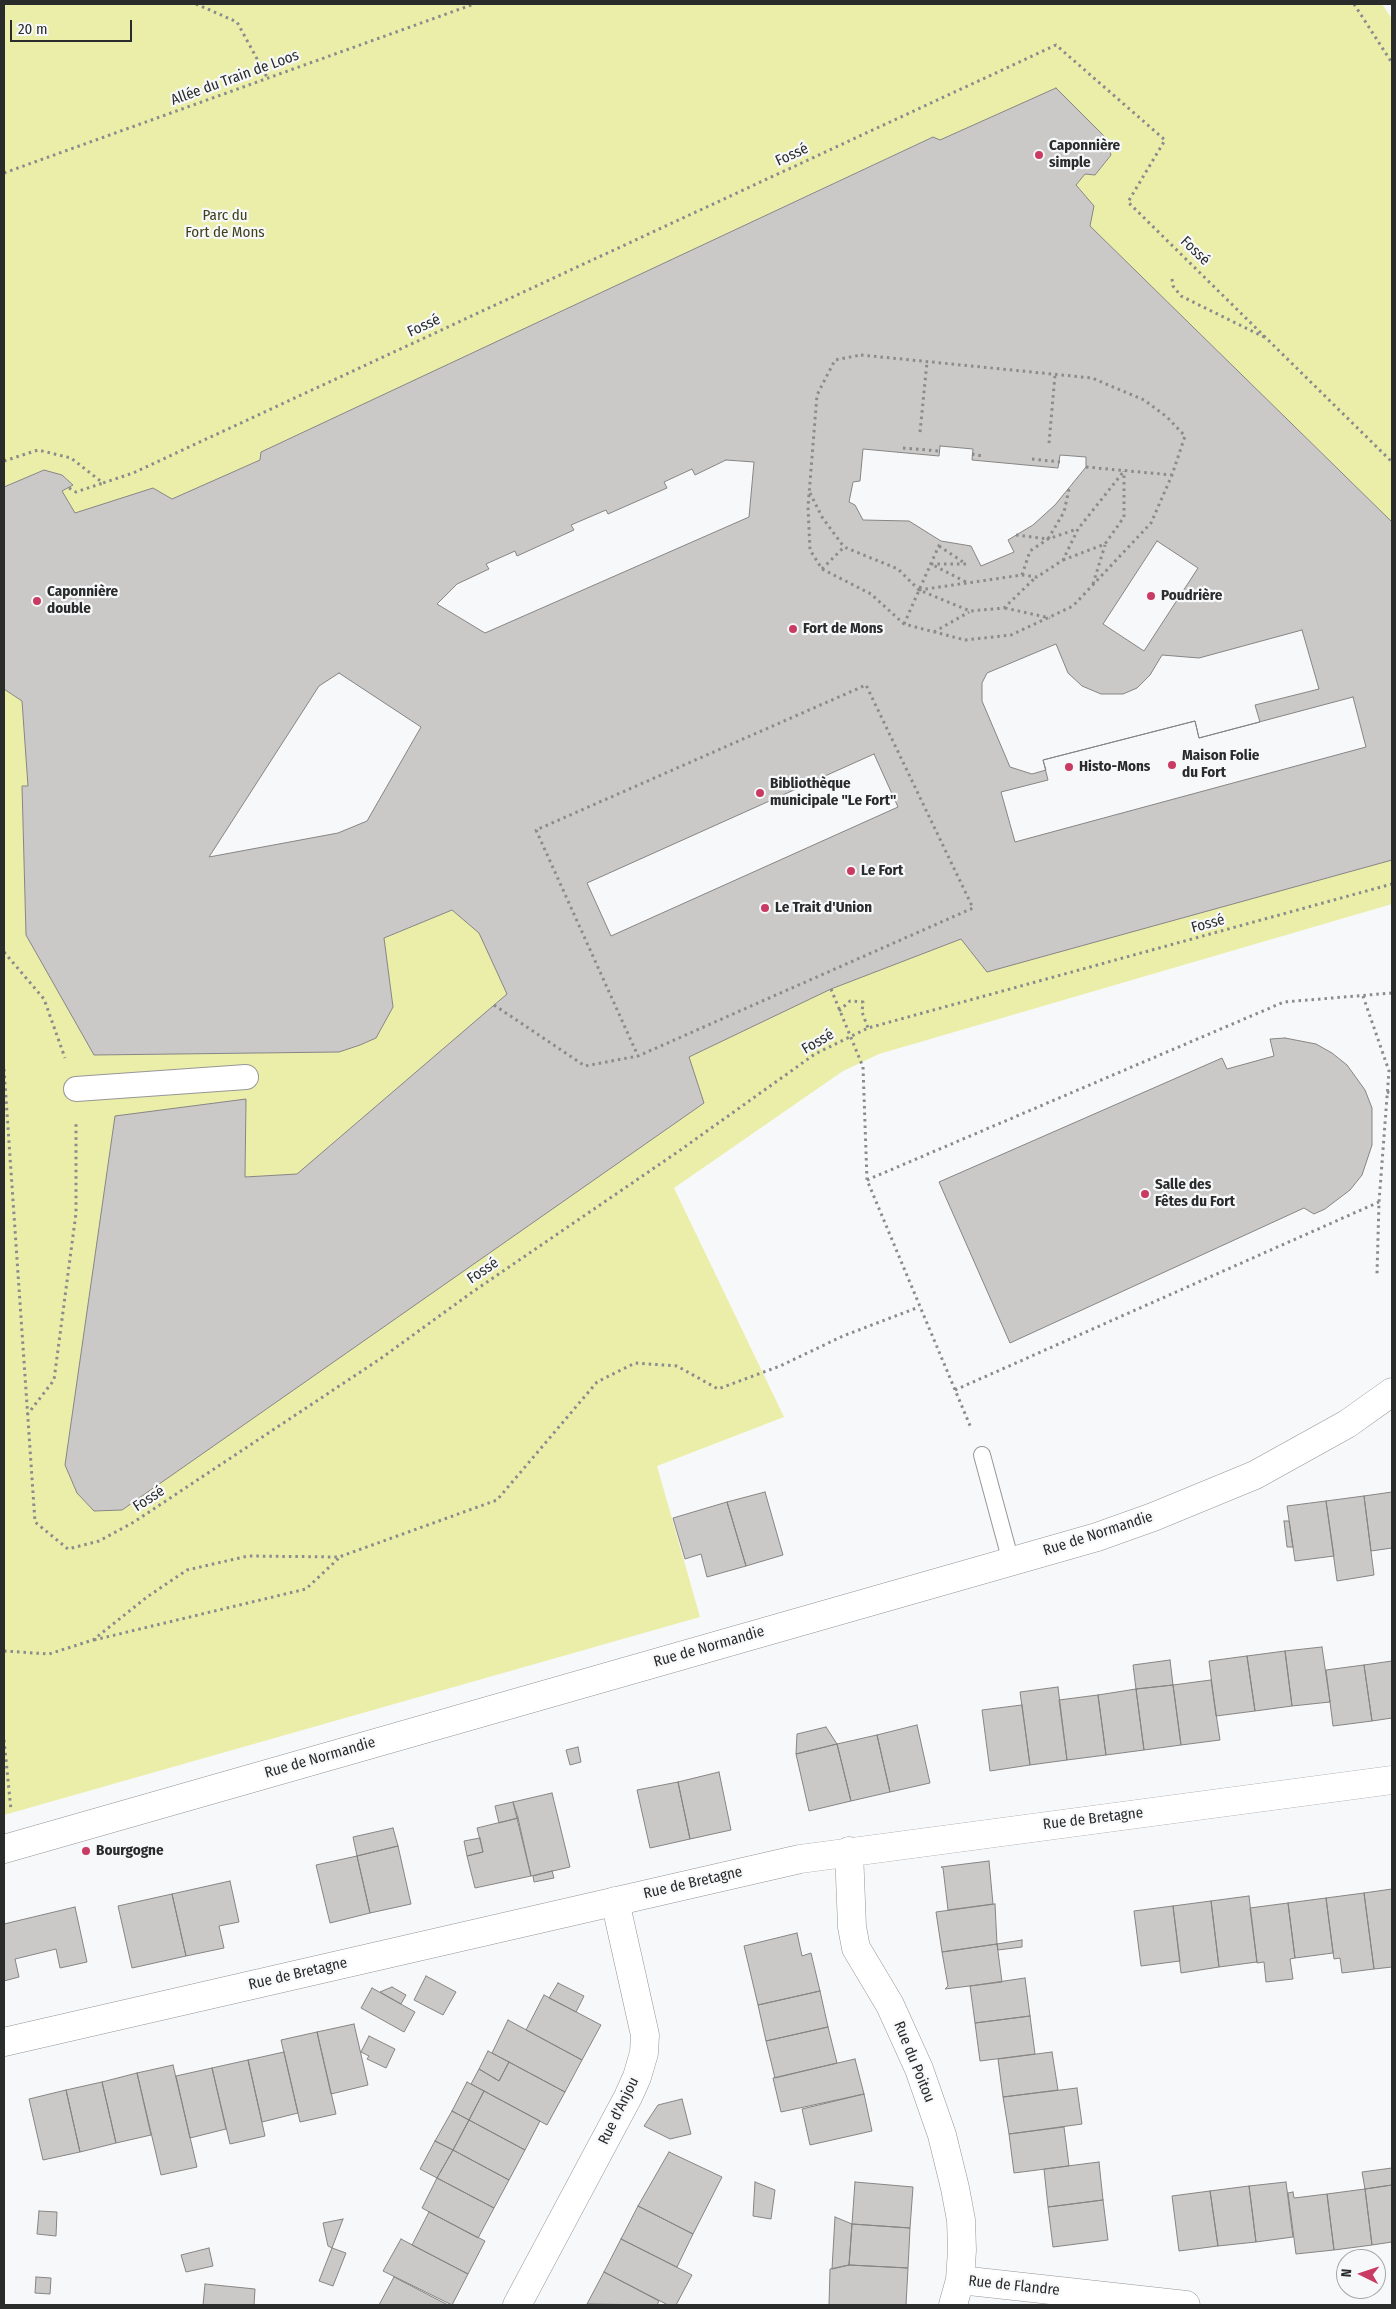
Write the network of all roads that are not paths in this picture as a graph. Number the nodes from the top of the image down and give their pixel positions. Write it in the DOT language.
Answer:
graph roads {
  1 [pos="246,1077"];
  2 [pos="76,1089"];
  3 [pos="1392,1392"];
  4 [pos="982,1455"];
  5 [pos="1011,1562"];
  6 [pos="1392,1780"];
  7 [pos="9,1847"];
  8 [pos="849,1851"];
  9 [pos="615,1900"];
  10 [pos="4,2042"];
  11 [pos="956,2293"];
  12 [pos="517,2305"];
  13 [pos="1186,2305"];
  1 -- 2 [label="street"];
  3 -- 5 [label="street, Rue de Normandie"];
  4 -- 5 [label="lane"];
  5 -- 7 [label="street, Rue de Normandie"];
  6 -- 8 [label="street, Rue de Bretagne"];
  8 -- 9 [label="street, Rue de Bretagne"];
  8 -- 11 [label="street, Rue du Poitou"];
  9 -- 10 [label="street, Rue de Bretagne"];
  9 -- 12 [label="street, Rue d'Anjou"];
  11 -- 13 [label="street, Rue de Flandre"];
}
